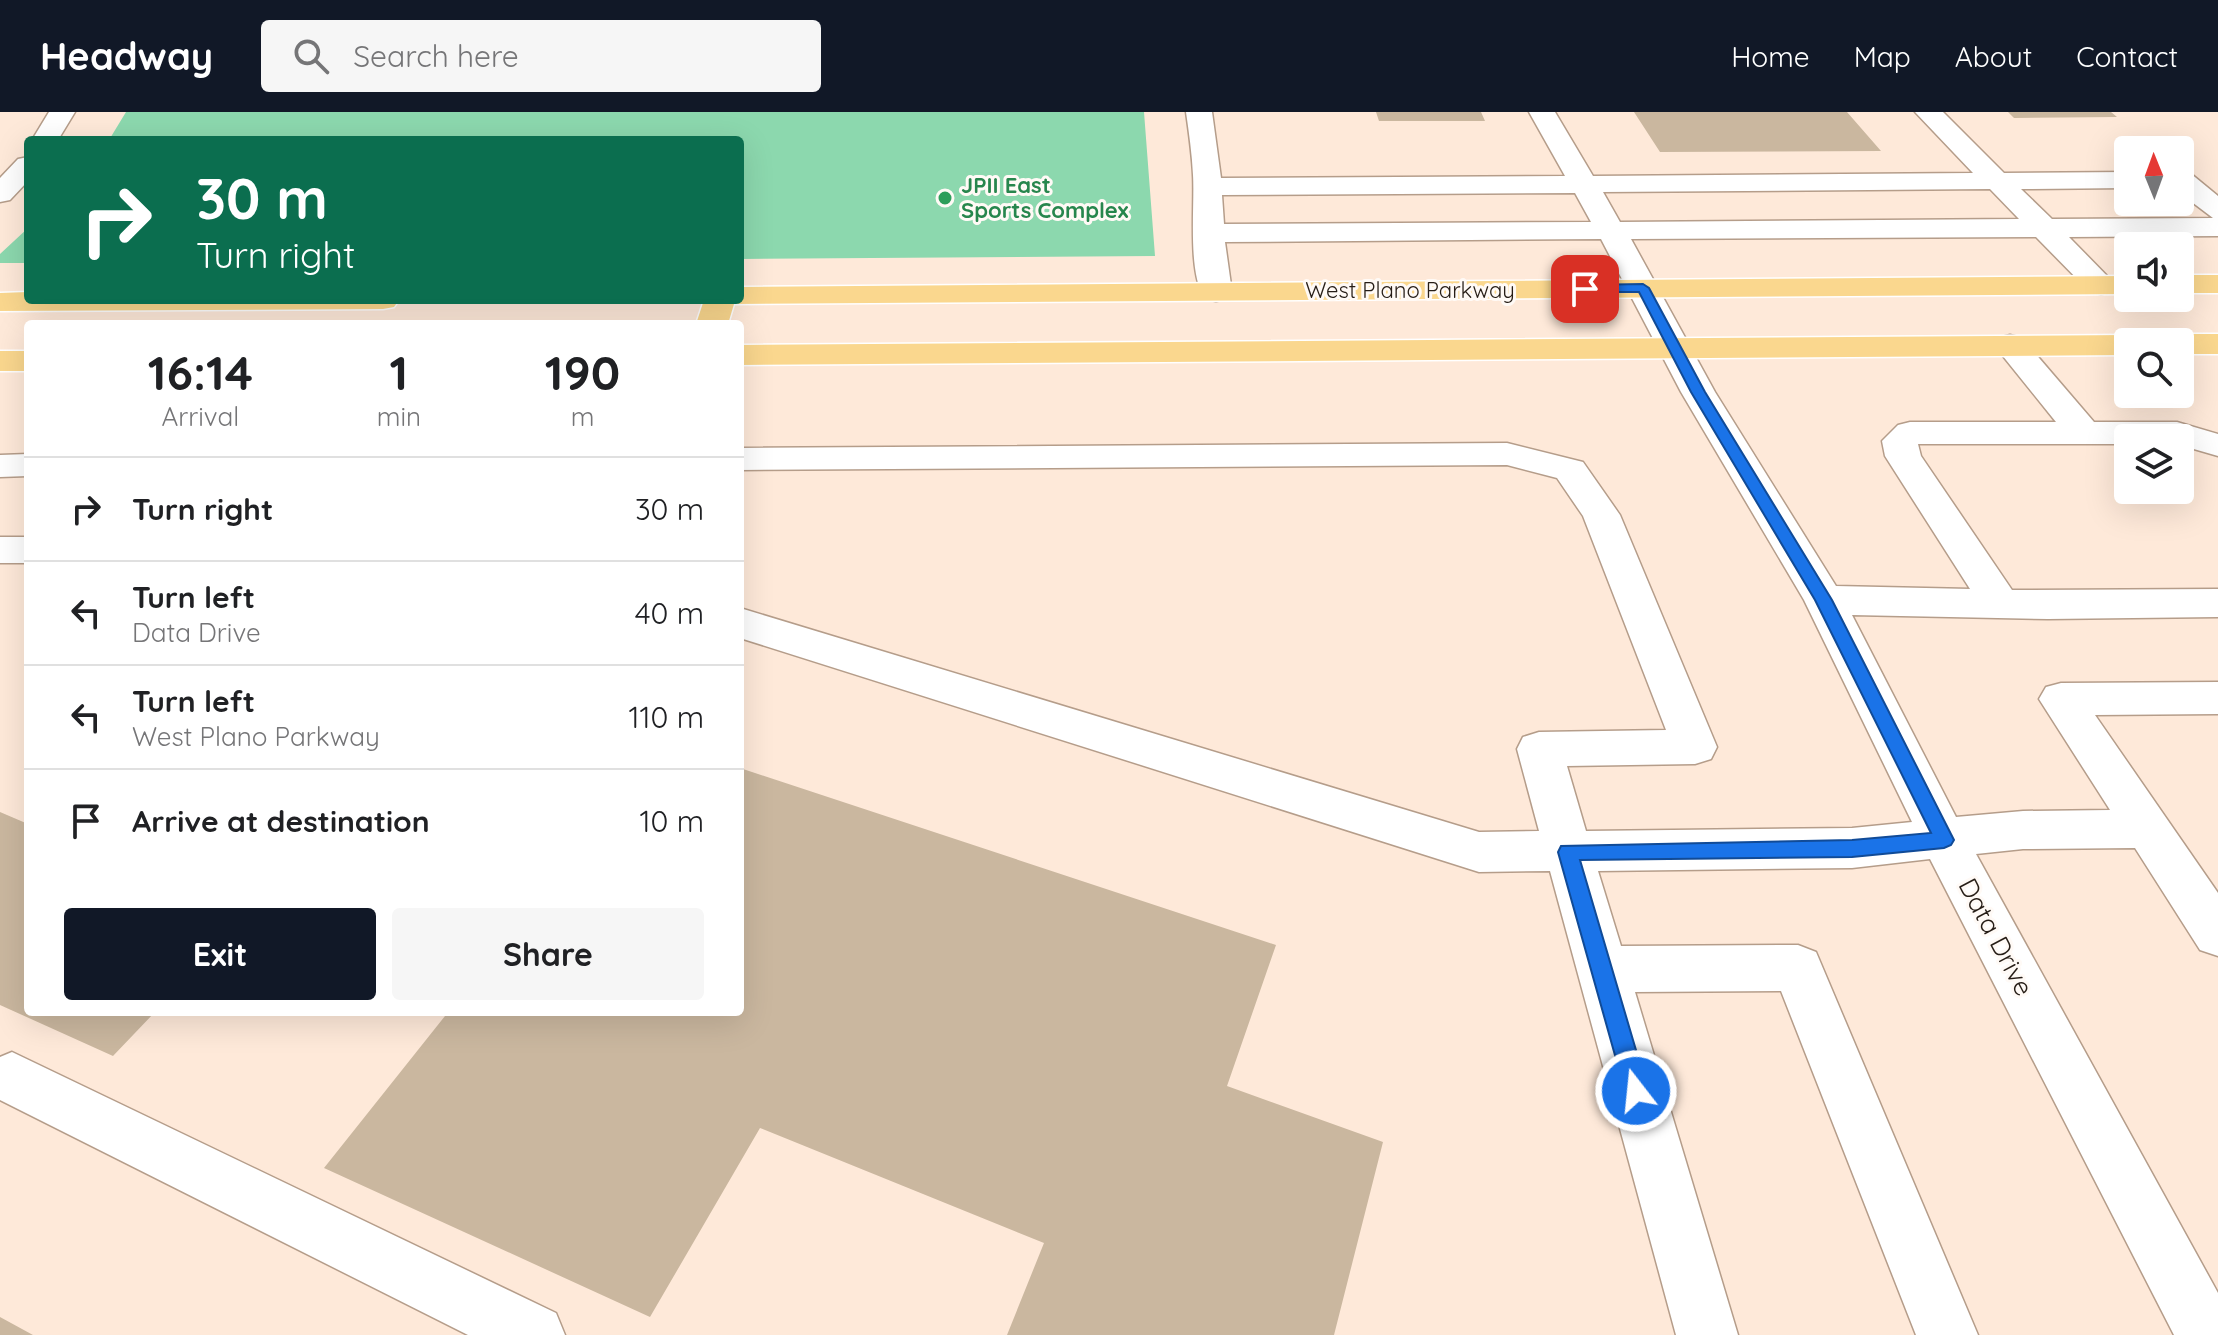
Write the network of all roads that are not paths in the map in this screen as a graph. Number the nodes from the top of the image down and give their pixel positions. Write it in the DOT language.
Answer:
graph roads {
  1 [pos="62,112"];
  2 [pos="1199,112"];
  3 [pos="1542,112"];
  4 [pos="1928,112"];
  5 [pos="47,136"];
  6 [pos="24,169"];
  7 [pos="2114,180"];
  8 [pos="1997,181"];
  9 [pos="1584,184"];
  10 [pos="1208,187"];
  11 [pos="2194,191"];
  12 [pos="0,194"];
  13 [pos="2218,211"];
  14 [pos="2218,227"];
  15 [pos="2045,229"];
  16 [pos="1210,233"];
  17 [pos="1612,233"];
  18 [pos="2114,284"];
  19 [pos="2194,284"];
  20 [pos="2218,284"];
  21 [pos="2114,285"];
  22 [pos="1643,288"];
  23 [pos="1216,292"];
  24 [pos="744,296"];
  25 [pos="0,302"];
  26 [pos="24,302"];
  27 [pos="2194,344"];
  28 [pos="2218,344"];
  29 [pos="2010,345"];
  30 [pos="2114,345"];
  31 [pos="1675,350"];
  32 [pos="744,355"];
  33 [pos="0,361"];
  34 [pos="24,361"];
  35 [pos="2083,432"];
  36 [pos="2218,445"];
  37 [pos="744,459"];
  38 [pos="24,465"];
  39 [pos="0,466"];
  40 [pos="0,550"];
  41 [pos="24,550"];
  42 [pos="1824,600"];
  43 [pos="2000,603"];
  44 [pos="2218,603"];
  45 [pos="744,624"];
  46 [pos="2218,698"];
  47 [pos="2148,829"];
  48 [pos="1944,840"];
  49 [pos="1568,852"];
  50 [pos="2218,934"];
  51 [pos="1601,969"];
  52 [pos="4,1080"];
  53 [pos="534,1335"];
  54 [pos="1707,1335"];
  55 [pos="1947,1335"];
  56 [pos="2207,1335"];
  1 -- 5 [label="street"];
  2 -- 10 [label="street"];
  3 -- 9 [label="street, Data Drive"];
  4 -- 8 [label="street"];
  6 -- 12 [label="street"];
  7 -- 8 [label="street"];
  8 -- 9 [label="street"];
  8 -- 15 [label="street"];
  9 -- 10 [label="street"];
  9 -- 17 [label="street, Data Drive"];
  10 -- 16 [label="street"];
  11 -- 13 [label="street"];
  14 -- 15 [label="street"];
  15 -- 17 [label="street"];
  15 -- 18 [label="street"];
  16 -- 17 [label="street"];
  16 -- 23 [label="street"];
  17 -- 22 [label="street, Data Drive"];
  19 -- 20 [label="main road"];
  21 -- 22 [label="main road, West Plano Parkway"];
  22 -- 23 [label="main road, West Plano Parkway"];
  22 -- 31 [label="street, Data Drive"];
  23 -- 24 [label="main road, West Plano Parkway"];
  25 -- 26 [label="main road"];
  27 -- 28 [label="main road"];
  29 -- 30 [label="main road"];
  29 -- 31 [label="main road"];
  29 -- 35 [label="street"];
  31 -- 32 [label="main road"];
  31 -- 42 [label="street, Data Drive"];
  33 -- 34 [label="main road"];
  35 -- 36 [label="street"];
  35 -- 43 [label="street"];
  37 -- 49 [label="street"];
  38 -- 39 [label="street"];
  40 -- 41 [label="street"];
  42 -- 43 [label="street"];
  42 -- 48 [label="street, Data Drive"];
  43 -- 44 [label="street"];
  45 -- 49 [label="street"];
  46 -- 47 [label="street"];
  47 -- 48 [label="street"];
  47 -- 50 [label="street"];
  48 -- 49 [label="street"];
  48 -- 56 [label="street, Data Drive"];
  49 -- 51 [label="street"];
  51 -- 54 [label="street"];
  51 -- 55 [label="street"];
  52 -- 53 [label="street"];
}
